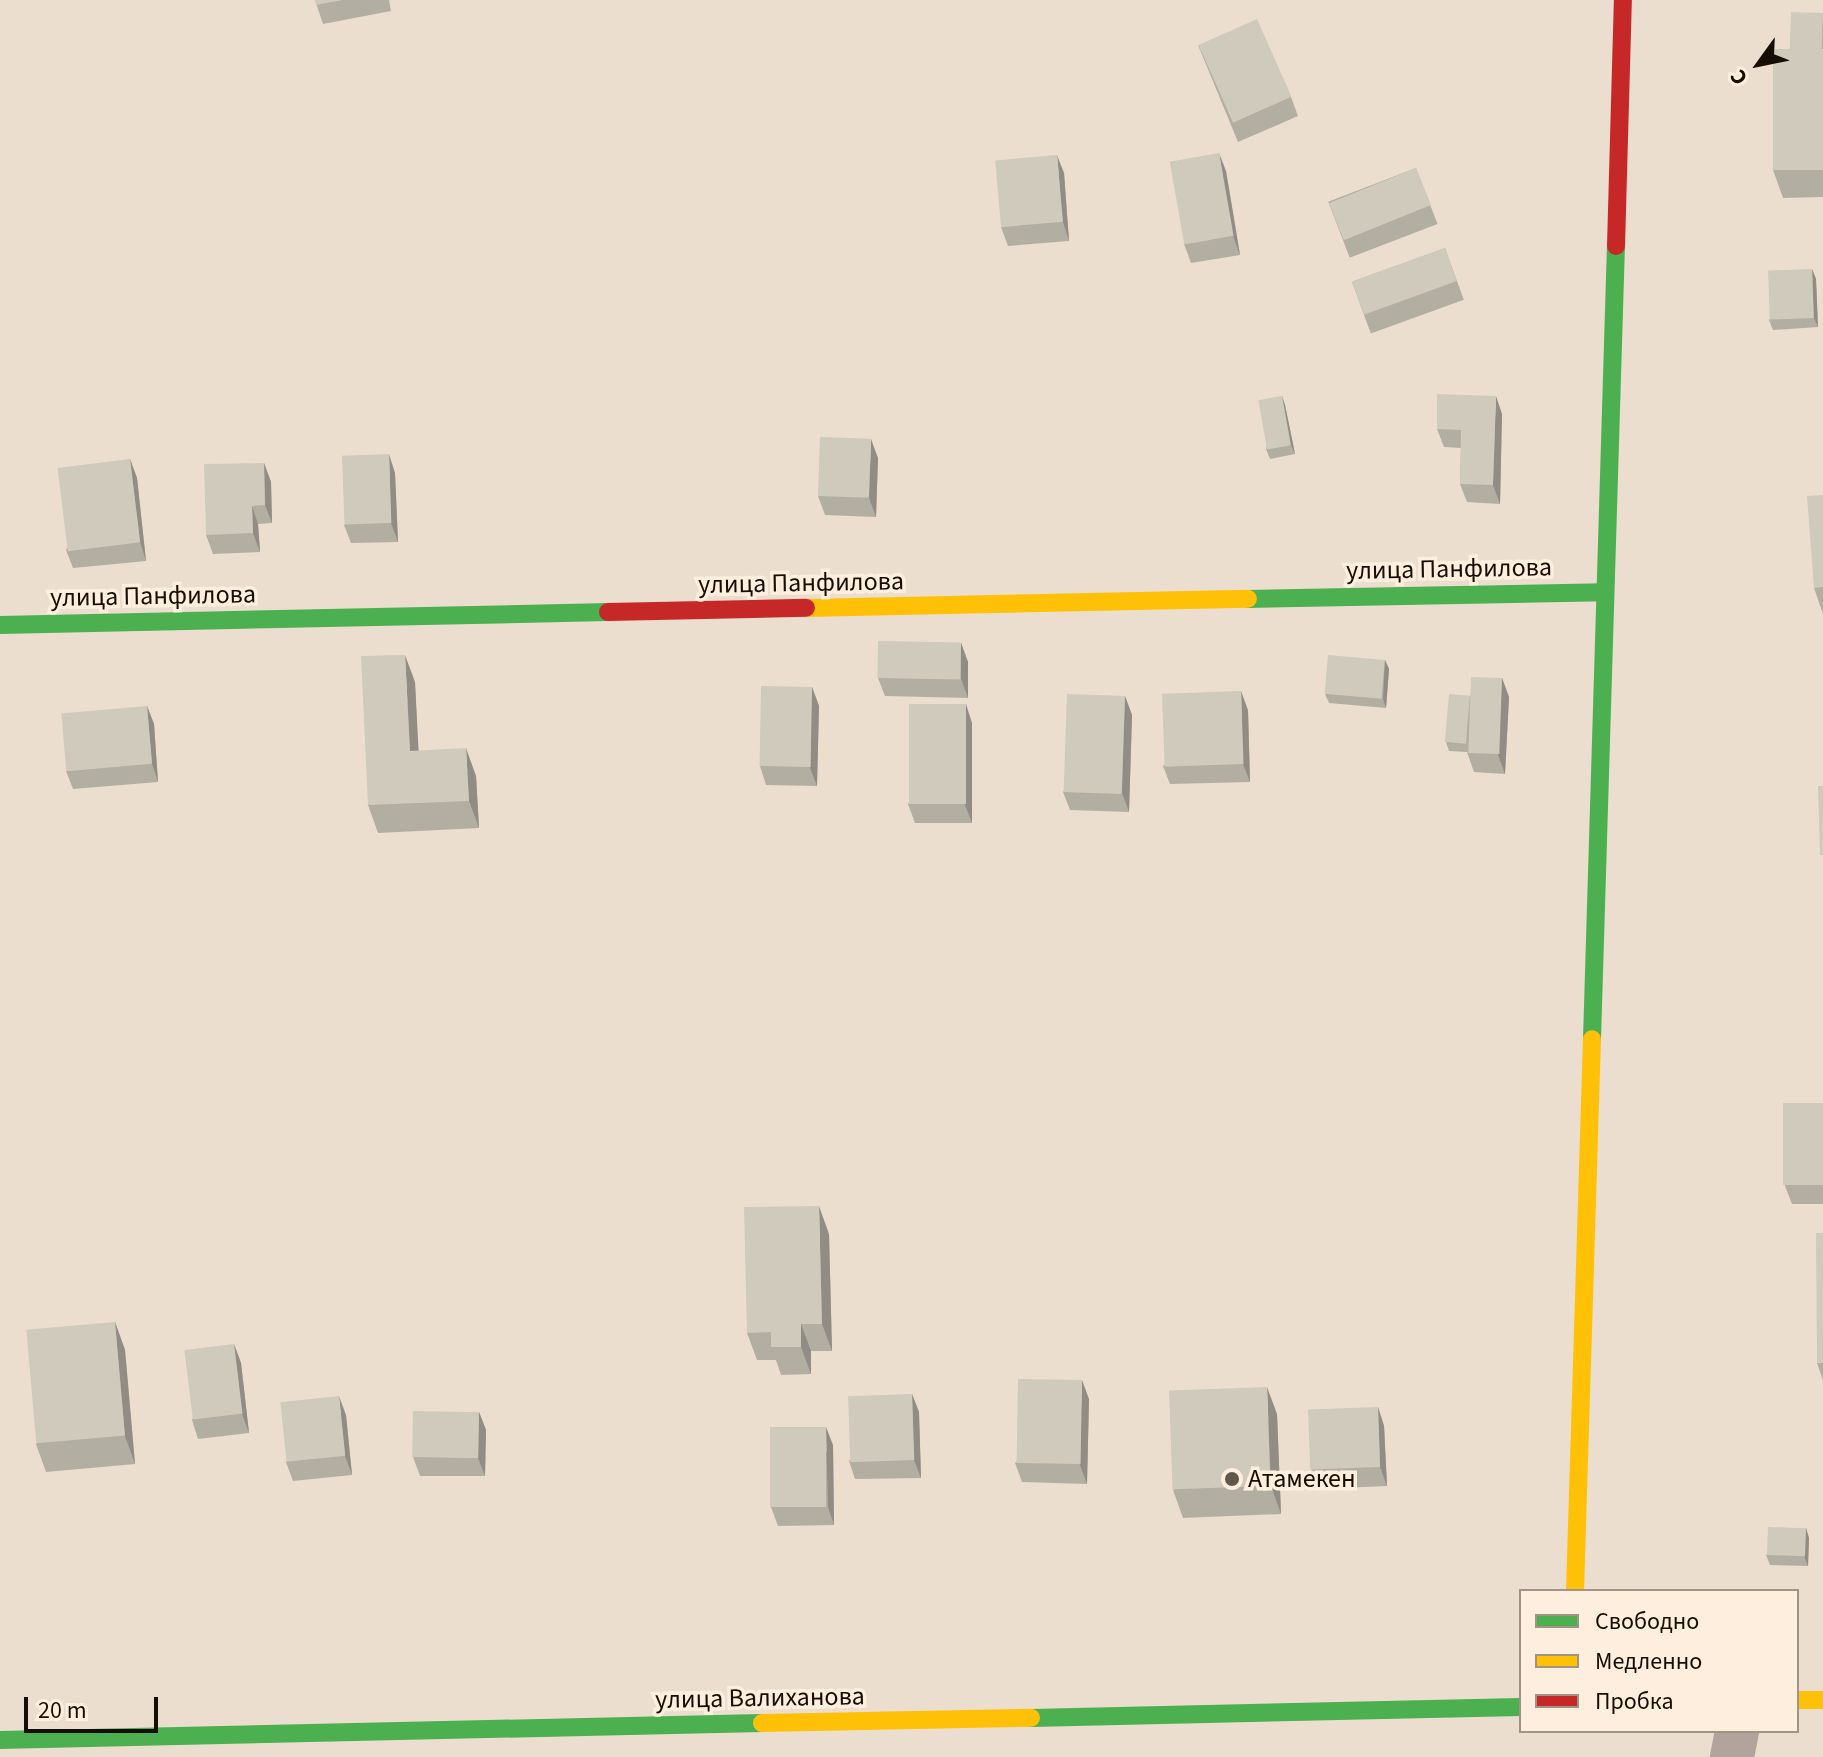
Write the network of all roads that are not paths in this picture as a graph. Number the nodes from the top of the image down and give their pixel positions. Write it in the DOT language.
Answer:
graph roads {
  1 [pos="1623,0"];
  2 [pos="1604,592"];
  3 [pos="0,625"];
  4 [pos="1575,1589"];
  5 [pos="1799,1700"];
  6 [pos="1823,1700"];
  7 [pos="1519,1707"];
  8 [pos="1737,1733"];
  9 [pos="0,1740"];
  10 [pos="1732,1757"];
  1 -- 2 [label="street"];
  2 -- 3 [label="street, улица Панфилова"];
  2 -- 4 [label="street"];
  5 -- 6 [label="street"];
  7 -- 9 [label="street, улица Валиханова"];
  8 -- 10 [label="street"];
}
